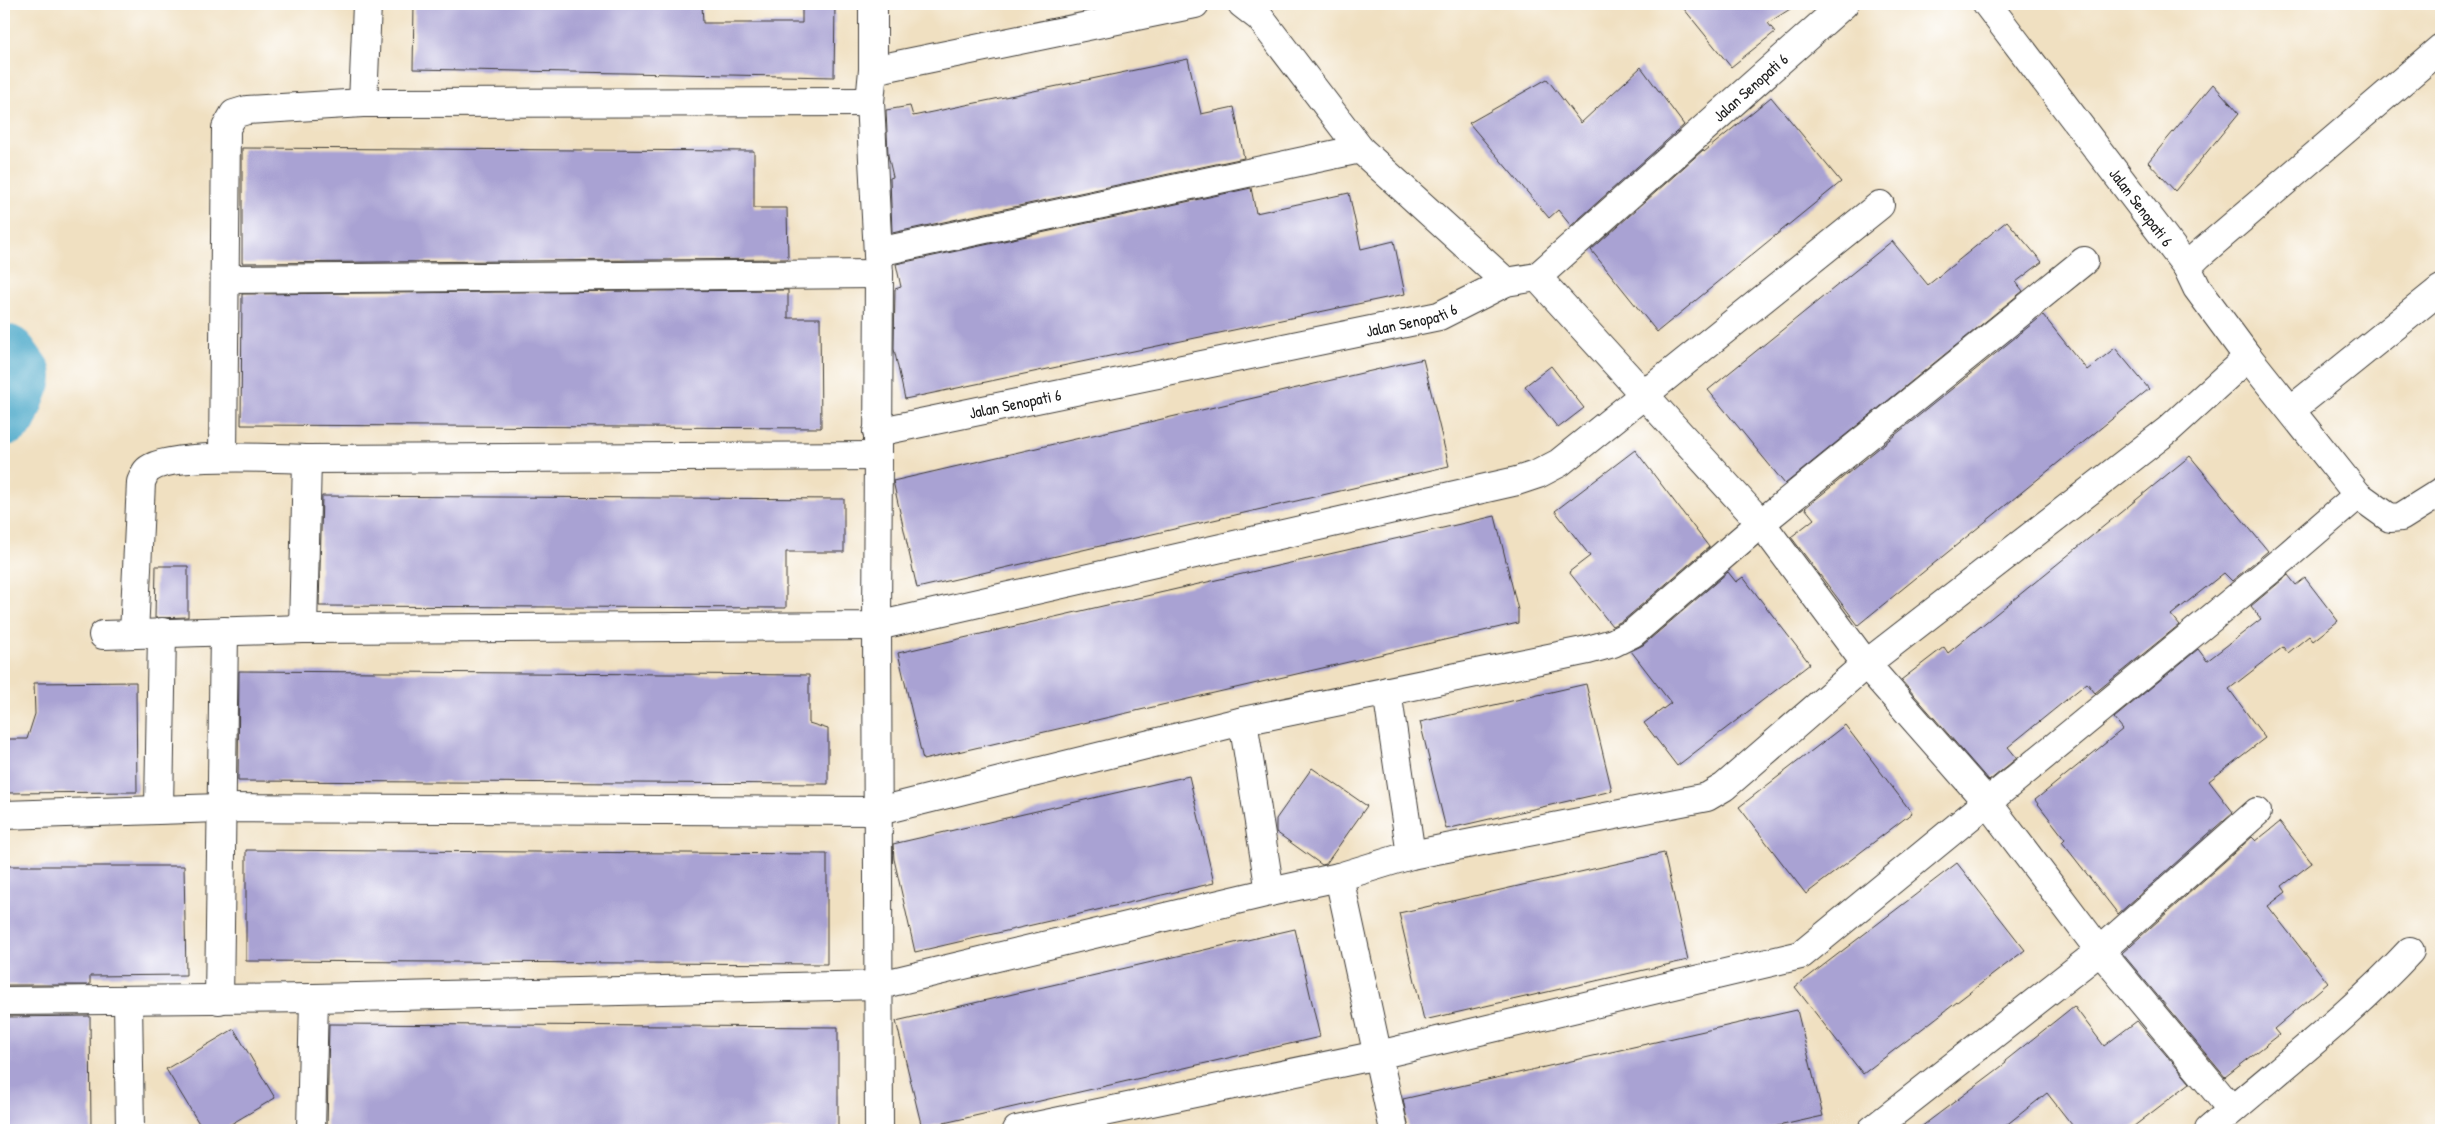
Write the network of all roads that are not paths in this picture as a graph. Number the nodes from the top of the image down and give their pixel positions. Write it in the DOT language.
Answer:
graph roads {
  1 [pos="367,4"];
  2 [pos="873,4"];
  3 [pos="1195,4"];
  4 [pos="1242,4"];
  5 [pos="1844,4"];
  6 [pos="1987,4"];
  7 [pos="2441,48"];
  8 [pos="873,70"];
  9 [pos="870,102"];
  10 [pos="363,104"];
  11 [pos="1360,149"];
  12 [pos="1880,205"];
  13 [pos="2084,261"];
  14 [pos="879,263"];
  15 [pos="2188,267"];
  16 [pos="1537,277"];
  17 [pos="225,279"];
  18 [pos="1506,282"];
  19 [pos="2441,289"];
  20 [pos="2248,357"];
  21 [pos="1646,395"];
  22 [pos="2291,410"];
  23 [pos="877,444"];
  24 [pos="223,457"];
  25 [pos="307,459"];
  26 [pos="2441,492"];
  27 [pos="2358,496"];
  28 [pos="1760,524"];
  29 [pos="877,626"];
  30 [pos="303,629"];
  31 [pos="224,631"];
  32 [pos="162,632"];
  33 [pos="134,634"];
  34 [pos="103,635"];
  35 [pos="1866,664"];
  36 [pos="1387,690"];
  37 [pos="1243,721"];
  38 [pos="1987,802"];
  39 [pos="220,808"];
  40 [pos="159,809"];
  41 [pos="879,810"];
  42 [pos="2257,812"];
  43 [pos="4,815"];
  44 [pos="1410,855"];
  45 [pos="1339,878"];
  46 [pos="1270,892"];
  47 [pos="2100,951"];
  48 [pos="2410,951"];
  49 [pos="880,985"];
  50 [pos="314,998"];
  51 [pos="219,1000"];
  52 [pos="4,1001"];
  53 [pos="128,1001"];
  54 [pos="1378,1055"];
  55 [pos="2232,1110"];
  56 [pos="130,1130"];
  57 [pos="311,1130"];
  58 [pos="879,1130"];
  59 [pos="1017,1130"];
  60 [pos="1394,1130"];
  61 [pos="1872,1130"];
  62 [pos="2209,1130"];
  1 -- 10 [label="street"];
  2 -- 8 [label="street"];
  3 -- 8 [label="street"];
  4 -- 11 [label="street"];
  5 -- 16 [label="street, Jalan Senopati 6"];
  6 -- 15 [label="street, Jalan Senopati 6"];
  7 -- 15 [label="street"];
  8 -- 9 [label="street"];
  9 -- 10 [label="street"];
  9 -- 14 [label="street"];
  10 -- 17 [label="street"];
  11 -- 14 [label="street"];
  11 -- 18 [label="street"];
  12 -- 21 [label="street"];
  13 -- 28 [label="street"];
  14 -- 17 [label="street"];
  14 -- 23 [label="street"];
  15 -- 20 [label="street, Jalan Senopati 6"];
  16 -- 18 [label="street, Jalan Senopati 6"];
  16 -- 21 [label="street"];
  17 -- 24 [label="street"];
  18 -- 23 [label="street, Jalan Senopati 6"];
  19 -- 22 [label="street"];
  20 -- 22 [label="street, Jalan Senopati 6"];
  20 -- 35 [label="street"];
  21 -- 28 [label="street"];
  21 -- 29 [label="street"];
  22 -- 27 [label="street, Jalan Senopati 6"];
  23 -- 25 [label="street, Jalan Senopati 6"];
  23 -- 29 [label="street"];
  24 -- 25 [label="street, Jalan Senopati 6"];
  24 -- 33 [label="street, Jalan Senopati 6"];
  25 -- 30 [label="street"];
  26 -- 27 [label="street, Jalan Senopati 6"];
  27 -- 38 [label="street"];
  28 -- 35 [label="street"];
  28 -- 36 [label="street"];
  29 -- 30 [label="street"];
  29 -- 41 [label="street"];
  30 -- 31 [label="street"];
  31 -- 32 [label="street"];
  31 -- 39 [label="street"];
  32 -- 33 [label="street"];
  32 -- 40 [label="street"];
  33 -- 34 [label="street"];
  35 -- 38 [label="street"];
  35 -- 44 [label="street"];
  36 -- 37 [label="street"];
  36 -- 44 [label="street"];
  37 -- 41 [label="street"];
  37 -- 46 [label="street"];
  38 -- 47 [label="street"];
  38 -- 54 [label="street"];
  39 -- 40 [label="street"];
  39 -- 41 [label="street"];
  39 -- 51 [label="street"];
  40 -- 43 [label="street"];
  41 -- 49 [label="street"];
  42 -- 47 [label="street"];
  44 -- 45 [label="street"];
  45 -- 46 [label="street"];
  45 -- 54 [label="street"];
  46 -- 49 [label="street"];
  47 -- 55 [label="street"];
  47 -- 61 [label="street"];
  48 -- 55 [label="street"];
  49 -- 50 [label="street"];
  49 -- 58 [label="street"];
  50 -- 51 [label="street"];
  50 -- 57 [label="street"];
  51 -- 53 [label="street"];
  52 -- 53 [label="street"];
  53 -- 56 [label="street"];
  54 -- 59 [label="street"];
  54 -- 60 [label="street"];
  55 -- 62 [label="street"];
}
